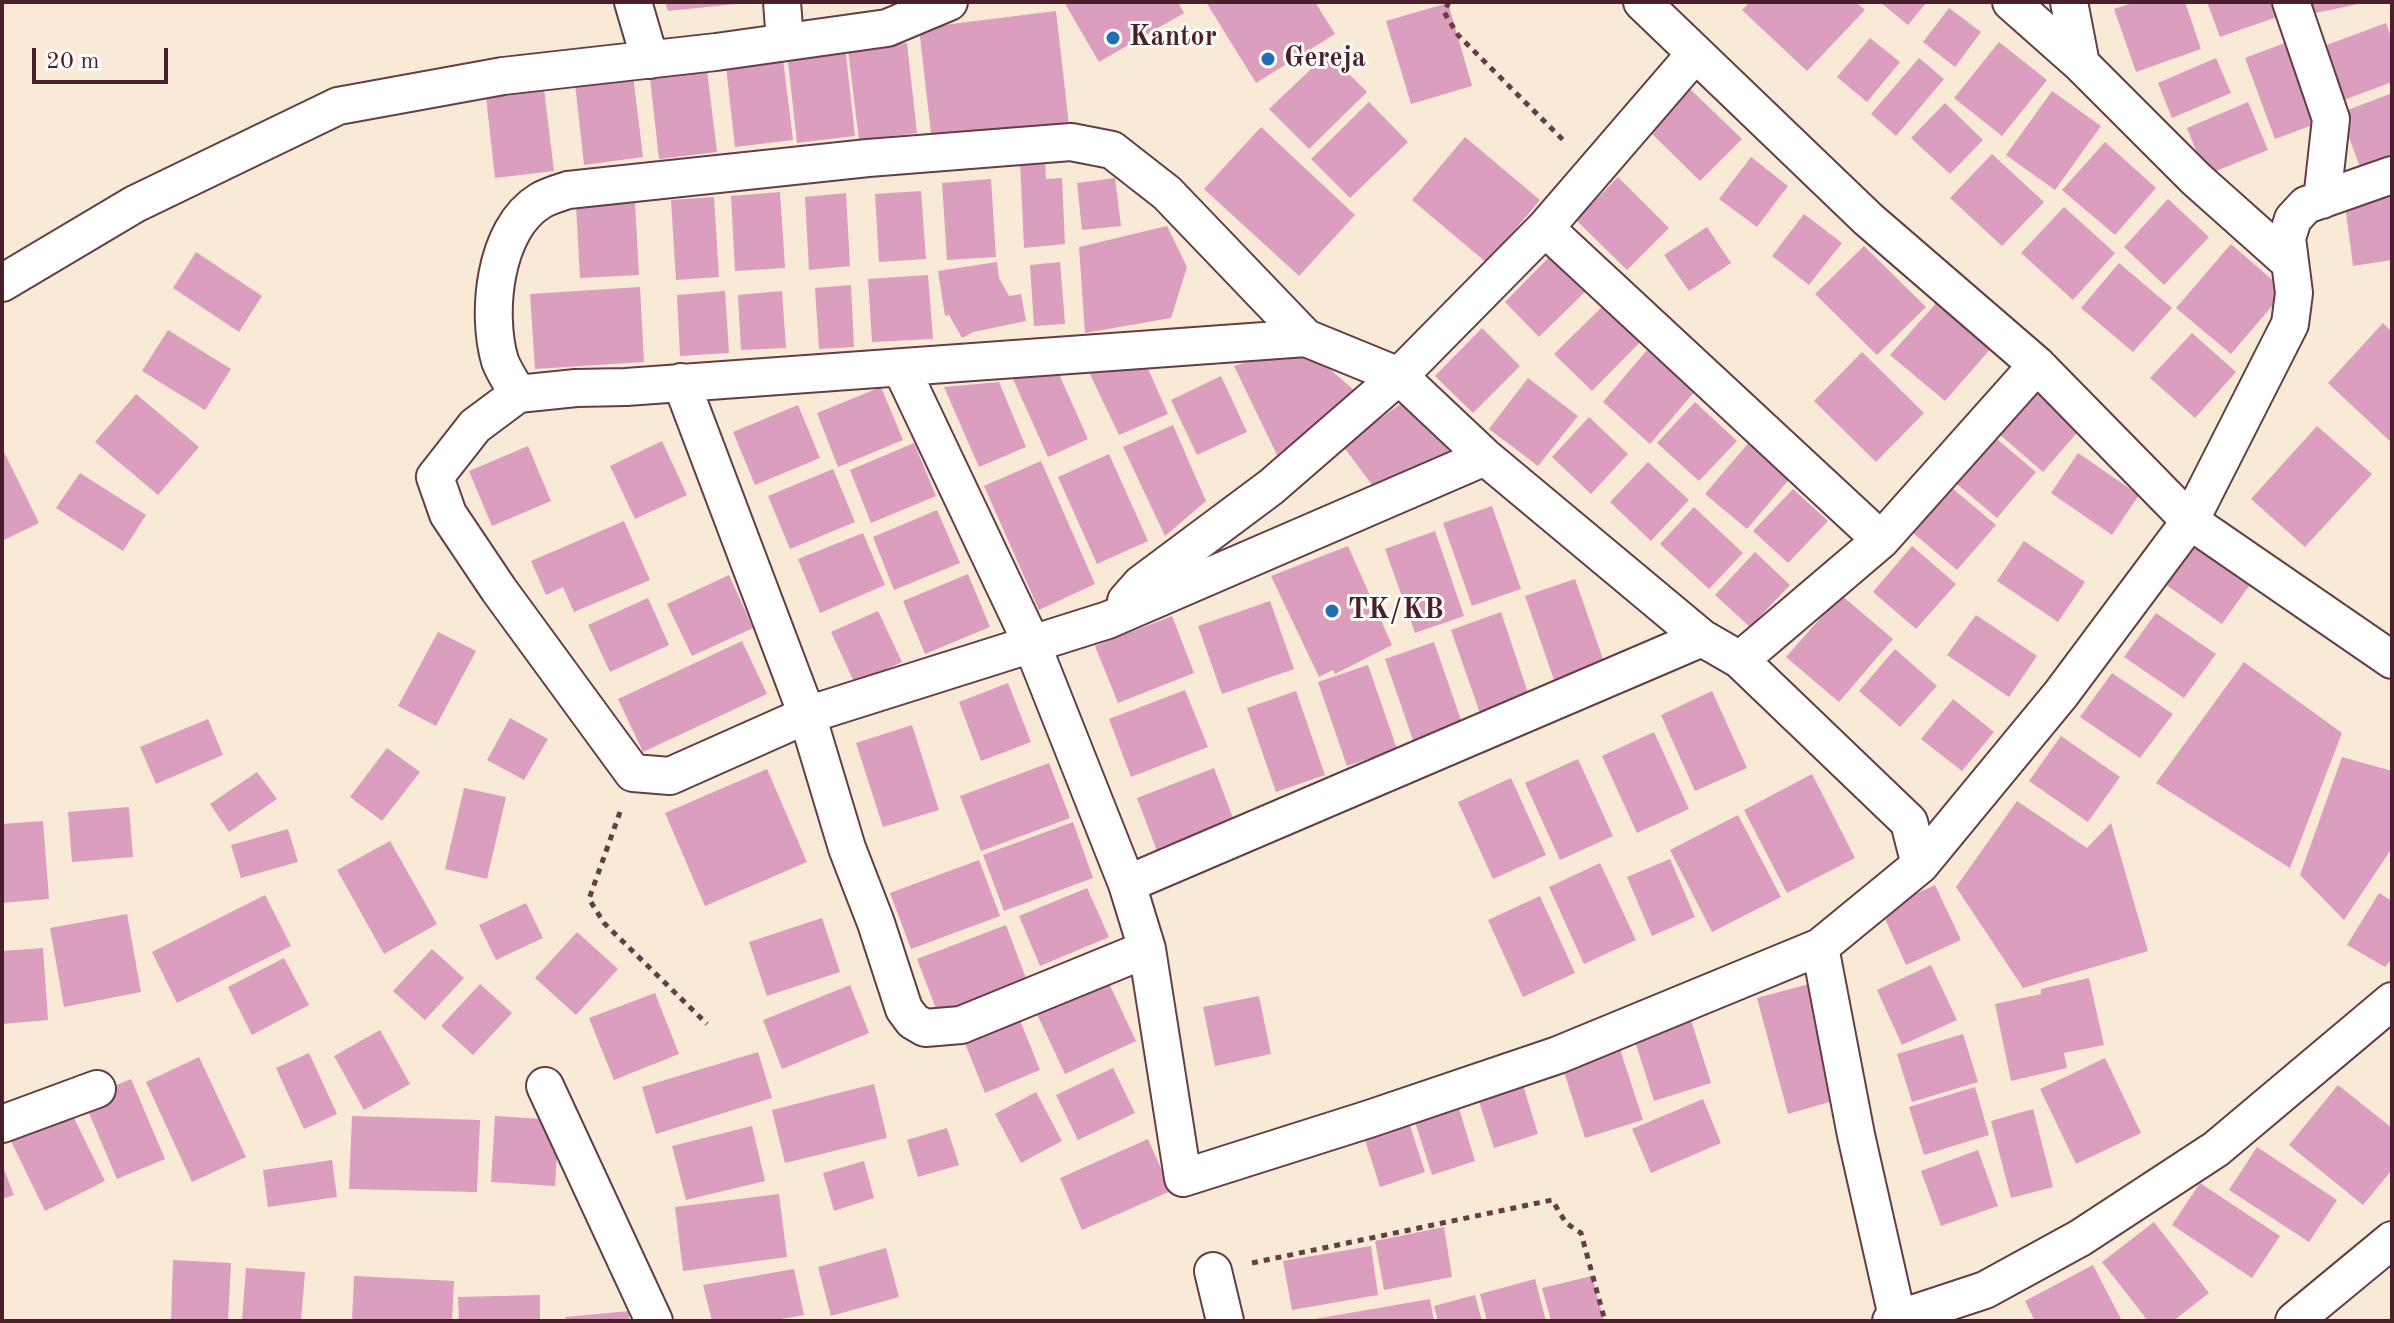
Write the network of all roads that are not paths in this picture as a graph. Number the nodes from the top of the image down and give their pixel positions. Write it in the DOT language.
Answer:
graph roads {
  1 [pos="633,2"];
  2 [pos="782,2"];
  3 [pos="949,2"];
  4 [pos="1642,2"];
  5 [pos="2011,2"];
  6 [pos="2069,2"];
  7 [pos="2291,2"];
  8 [pos="785,41"];
  9 [pos="1695,54"];
  10 [pos="650,60"];
  11 [pos="2081,64"];
  12 [pos="2392,175"];
  13 [pos="2322,200"];
  14 [pos="1545,228"];
  15 [pos="2288,261"];
  16 [pos="2,283"];
  17 [pos="1306,338"];
  18 [pos="2037,365"];
  19 [pos="901,368"];
  20 [pos="1399,376"];
  21 [pos="681,382"];
  22 [pos="518,394"];
  23 [pos="1485,457"];
  24 [pos="2190,521"];
  25 [pos="1881,540"];
  26 [pos="1108,620"];
  27 [pos="1702,638"];
  28 [pos="1031,642"];
  29 [pos="1740,660"];
  30 [pos="2392,660"];
  31 [pos="807,715"];
  32 [pos="1920,865"];
  33 [pos="1127,884"];
  34 [pos="1820,947"];
  35 [pos="1147,949"];
  36 [pos="2392,1001"];
  37 [pos="545,1086"];
  38 [pos="97,1089"];
  39 [pos="2,1124"];
  40 [pos="2392,1240"];
  41 [pos="1213,1271"];
  42 [pos="1895,1320"];
  43 [pos="654,1321"];
  44 [pos="1225,1321"];
  45 [pos="2294,1321"];
  1 -- 10 [label="street"];
  2 -- 8 [label="street"];
  3 -- 8 [label="street"];
  4 -- 9 [label="street"];
  5 -- 11 [label="street"];
  6 -- 11 [label="street"];
  7 -- 13 [label="street"];
  8 -- 10 [label="street"];
  9 -- 14 [label="street"];
  9 -- 18 [label="street"];
  10 -- 16 [label="street"];
  11 -- 15 [label="street"];
  12 -- 13 [label="street"];
  13 -- 15 [label="street"];
  14 -- 20 [label="street"];
  14 -- 25 [label="street"];
  15 -- 24 [label="street"];
  17 -- 19 [label="street"];
  17 -- 20 [label="street"];
  17 -- 22 [label="street"];
  18 -- 24 [label="street"];
  18 -- 25 [label="street"];
  19 -- 21 [label="street"];
  19 -- 28 [label="street"];
  20 -- 23 [label="street"];
  20 -- 26 [label="street"];
  21 -- 22 [label="street"];
  21 -- 31 [label="street"];
  22 -- 31 [label="street"];
  23 -- 26 [label="street"];
  23 -- 27 [label="street"];
  24 -- 30 [label="street"];
  24 -- 32 [label="street"];
  25 -- 29 [label="street"];
  26 -- 28 [label="street"];
  27 -- 29 [label="street"];
  27 -- 33 [label="street"];
  28 -- 31 [label="street"];
  28 -- 33 [label="street"];
  29 -- 32 [label="street"];
  31 -- 35 [label="street"];
  32 -- 34 [label="street"];
  33 -- 35 [label="street"];
  34 -- 35 [label="street"];
  34 -- 42 [label="street"];
  36 -- 42 [label="street"];
  37 -- 43 [label="street"];
  38 -- 39 [label="street"];
  40 -- 45 [label="street"];
  41 -- 44 [label="street"];
}
